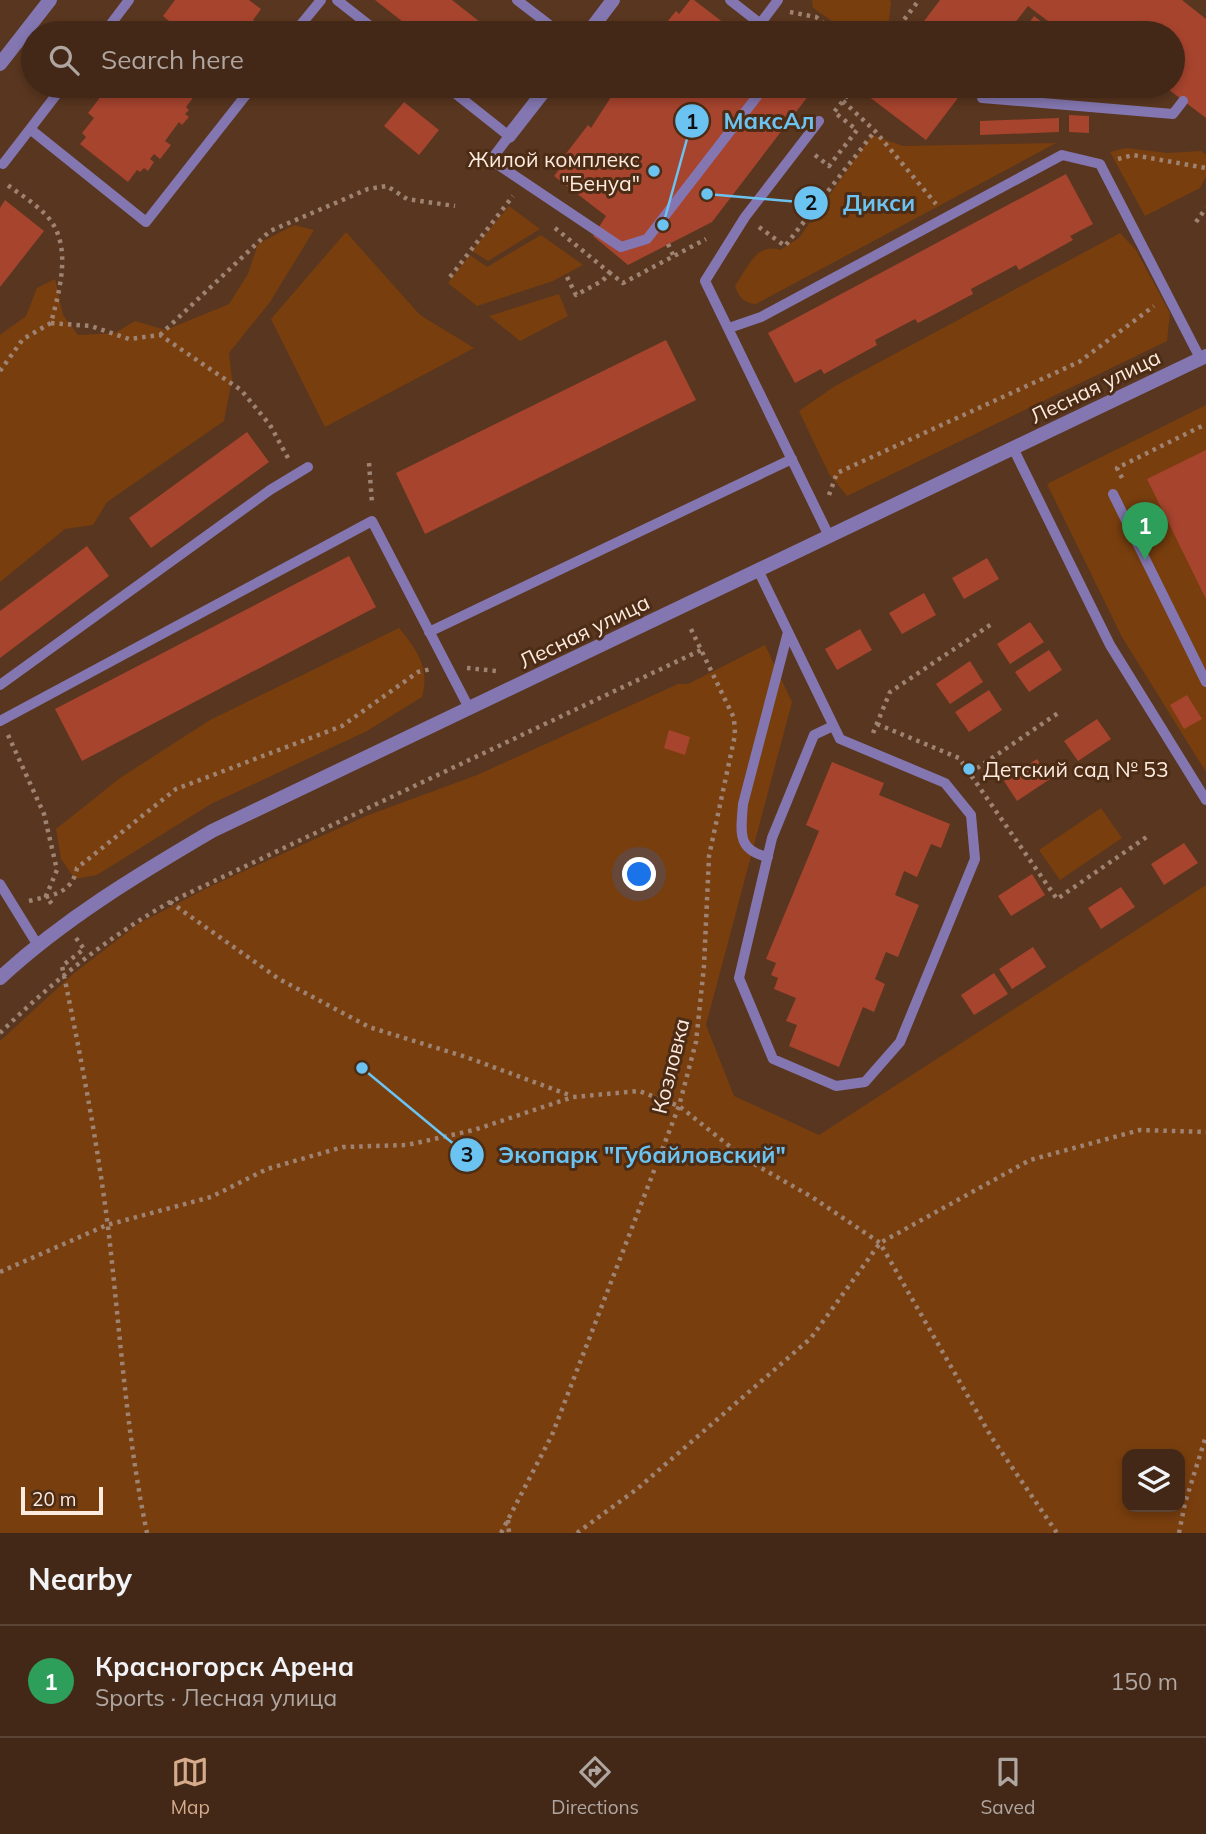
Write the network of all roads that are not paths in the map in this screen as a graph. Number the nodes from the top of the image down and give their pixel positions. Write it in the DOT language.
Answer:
graph roads {
  1 [pos="50,0"];
  2 [pos="129,0"];
  3 [pos="321,0"];
  4 [pos="337,0"];
  5 [pos="517,0"];
  6 [pos="613,0"];
  7 [pos="730,0"];
  8 [pos="775,4"];
  9 [pos="34,21"];
  10 [pos="113,21"];
  11 [pos="304,21"];
  12 [pos="364,21"];
  13 [pos="544,21"];
  14 [pos="597,21"];
  15 [pos="757,21"];
  16 [pos="762,21"];
  17 [pos="21,37"];
  18 [pos="0,64"];
  19 [pos="54,98"];
  20 [pos="244,98"];
  21 [pos="461,98"];
  22 [pos="539,98"];
  23 [pos="756,98"];
  24 [pos="982,98"];
  25 [pos="1183,101"];
  26 [pos="819,121"];
  27 [pos="30,129"];
  28 [pos="509,136"];
  29 [pos="1,164"];
  30 [pos="729,328"];
  31 [pos="1203,357"];
  32 [pos="1013,448"];
  33 [pos="792,459"];
  34 [pos="304,470"];
  35 [pos="1113,494"];
  36 [pos="829,536"];
  37 [pos="758,570"];
  38 [pos="429,632"];
  39 [pos="788,632"];
  40 [pos="1206,682"];
  41 [pos="0,685"];
  42 [pos="469,708"];
  43 [pos="0,722"];
  44 [pos="833,726"];
  45 [pos="1206,800"];
  46 [pos="768,857"];
  47 [pos="0,884"];
  48 [pos="37,944"];
  49 [pos="0,978"];
  1 -- 9 [label="street"];
  2 -- 10 [label="lane"];
  3 -- 11 [label="lane"];
  4 -- 12 [label="lane"];
  5 -- 13 [label="lane"];
  6 -- 14 [label="street"];
  7 -- 15 [label="lane"];
  8 -- 16 [label="lane"];
  17 -- 18 [label="street"];
  19 -- 27 [label="lane"];
  20 -- 27 [label="lane"];
  21 -- 28 [label="lane"];
  22 -- 28 [label="street"];
  23 -- 28 [label="lane"];
  24 -- 25 [label="lane"];
  26 -- 30 [label="lane"];
  27 -- 29 [label="lane"];
  30 -- 31 [label="lane"];
  30 -- 33 [label="lane"];
  31 -- 32 [label="street, Лесная улица"];
  32 -- 36 [label="street, Лесная улица"];
  32 -- 45 [label="lane"];
  33 -- 36 [label="lane"];
  33 -- 38 [label="lane"];
  34 -- 41 [label="lane"];
  35 -- 40 [label="lane"];
  36 -- 37 [label="street, Лесная улица"];
  37 -- 39 [label="lane"];
  37 -- 42 [label="street, Лесная улица"];
  38 -- 42 [label="lane"];
  38 -- 43 [label="lane"];
  39 -- 44 [label="lane"];
  39 -- 46 [label="lane"];
  42 -- 48 [label="street, Лесная улица"];
  44 -- 46 [label="lane"];
  44 -- 46 [label="lane"];
  47 -- 48 [label="lane"];
  48 -- 49 [label="street, Лесная улица"];
}
